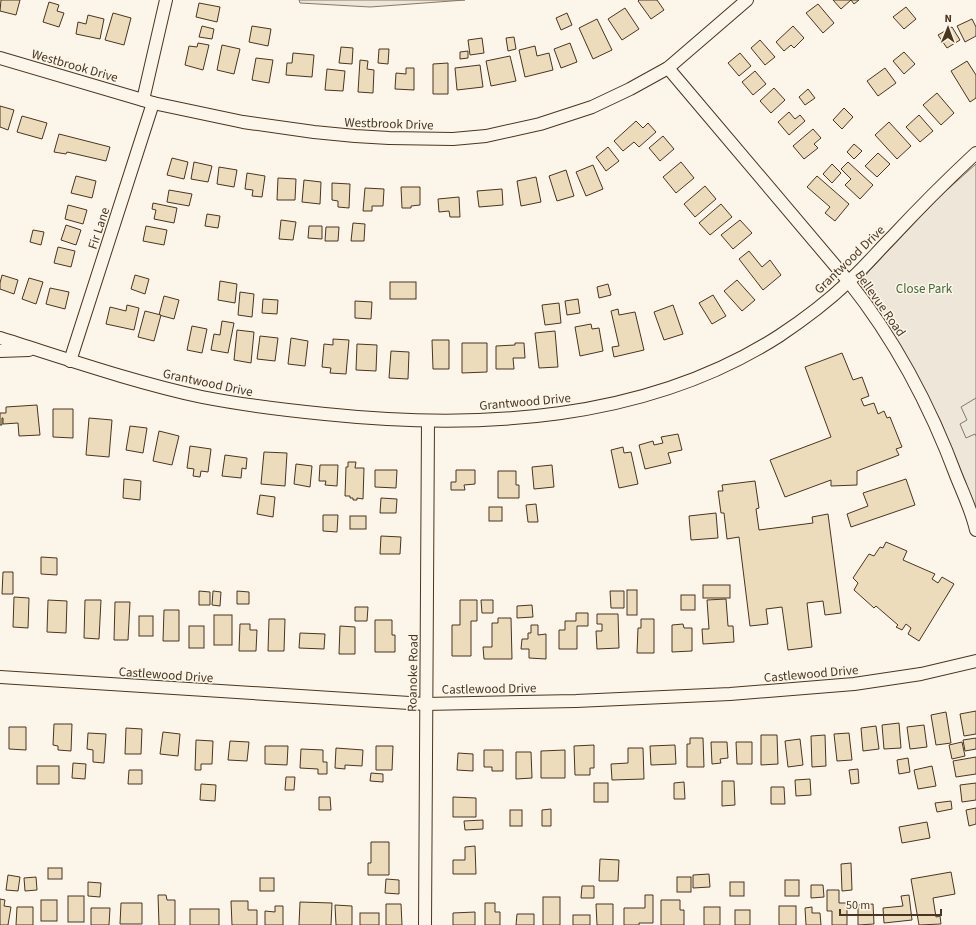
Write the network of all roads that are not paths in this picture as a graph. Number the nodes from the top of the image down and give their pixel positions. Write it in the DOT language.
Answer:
graph roads {
  1 [pos="166,0"];
  2 [pos="747,0"];
  3 [pos="0,58"];
  4 [pos="668,68"];
  5 [pos="148,101"];
  6 [pos="976,153"];
  7 [pos="849,282"];
  8 [pos="0,338"];
  9 [pos="37,350"];
  10 [pos="0,351"];
  11 [pos="70,361"];
  12 [pos="428,421"];
  13 [pos="976,530"];
  14 [pos="976,661"];
  15 [pos="0,677"];
  16 [pos="426,704"];
  17 [pos="425,925"];
  1 -- 5 [label="street, Fir Lane"];
  2 -- 4 [label="street, Westbrook Drive"];
  3 -- 5 [label="street, Westbrook Drive"];
  4 -- 5 [label="street, Westbrook Drive"];
  4 -- 7 [label="street, Bellevue Road"];
  5 -- 11 [label="street, Fir Lane"];
  6 -- 7 [label="street, Grantwood Drive"];
  7 -- 12 [label="street, Grantwood Drive"];
  7 -- 13 [label="street, Bellevue Road"];
  8 -- 9 [label="street, Grantwood Drive"];
  9 -- 10 [label="street"];
  9 -- 11 [label="street, Grantwood Drive"];
  11 -- 12 [label="street, Grantwood Drive"];
  12 -- 16 [label="street, Roanoke Road"];
  14 -- 16 [label="street, Castlewood Drive"];
  15 -- 16 [label="street, Castlewood Drive"];
  16 -- 17 [label="street, Roanoke Road"];
}
